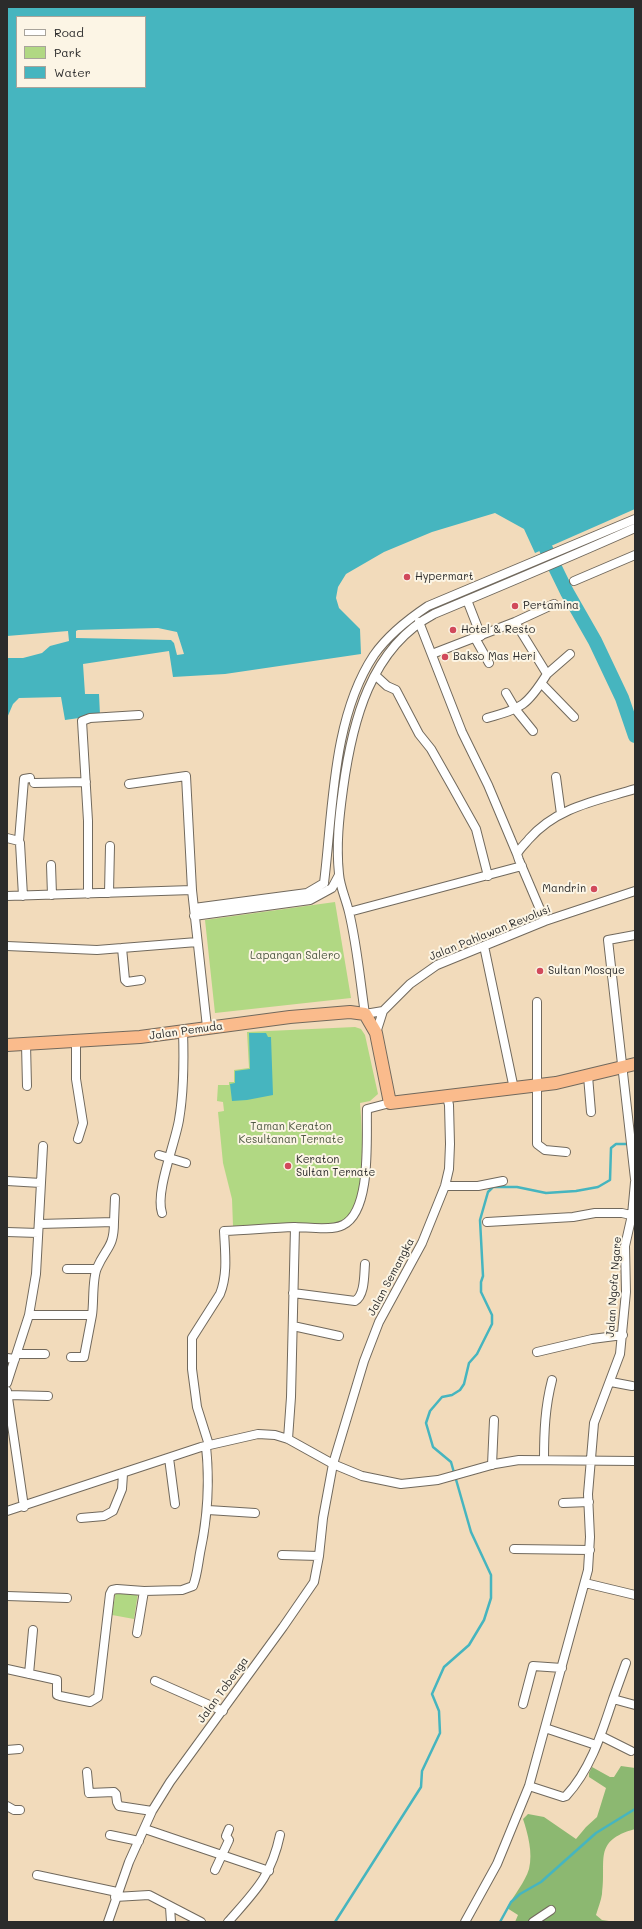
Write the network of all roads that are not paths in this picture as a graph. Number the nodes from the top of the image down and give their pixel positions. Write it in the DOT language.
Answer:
graph roads {
  1 [pos="635,519"];
  2 [pos="635,528"];
  3 [pos="563,555"];
  4 [pos="635,555"];
  5 [pos="540,564"];
  6 [pos="574,581"];
  7 [pos="467,600"];
  8 [pos="430,604"];
  9 [pos="554,604"];
  10 [pos="434,614"];
  11 [pos="419,622"];
  12 [pos="516,622"];
  13 [pos="478,637"];
  14 [pos="432,654"];
  15 [pos="570,654"];
  16 [pos="489,663"];
  17 [pos="368,665"];
  18 [pos="376,672"];
  19 [pos="547,674"];
  20 [pos="542,684"];
  21 [pos="506,693"];
  22 [pos="516,710"];
  23 [pos="139,715"];
  24 [pos="574,717"];
  25 [pos="487,718"];
  26 [pos="533,731"];
  27 [pos="556,777"];
  28 [pos="86,782"];
  29 [pos="129,784"];
  30 [pos="635,789"];
  31 [pos="561,814"];
  32 [pos="7,838"];
  33 [pos="19,841"];
  34 [pos="110,846"];
  35 [pos="517,854"];
  36 [pos="51,865"];
  37 [pos="522,866"];
  38 [pos="339,875"];
  39 [pos="488,876"];
  40 [pos="324,883"];
  41 [pos="332,888"];
  42 [pos="192,890"];
  43 [pos="342,891"];
  44 [pos="635,891"];
  45 [pos="109,893"];
  46 [pos="88,894"];
  47 [pos="52,895"];
  48 [pos="7,896"];
  49 [pos="23,896"];
  50 [pos="194,912"];
  51 [pos="349,912"];
  52 [pos="545,921"];
  53 [pos="635,935"];
  54 [pos="197,942"];
  55 [pos="7,946"];
  56 [pos="484,946"];
  57 [pos="122,948"];
  58 [pos="141,980"];
  59 [pos="537,1002"];
  60 [pos="383,1011"];
  61 [pos="365,1014"];
  62 [pos="207,1028"];
  63 [pos="183,1031"];
  64 [pos="376,1033"];
  65 [pos="76,1041"];
  66 [pos="26,1044"];
  67 [pos="7,1045"];
  68 [pos="635,1064"];
  69 [pos="621,1068"];
  70 [pos="588,1076"];
  71 [pos="27,1086"];
  72 [pos="537,1086"];
  73 [pos="514,1089"];
  74 [pos="447,1097"];
  75 [pos="390,1103"];
  76 [pos="591,1112"];
  77 [pos="78,1139"];
  78 [pos="43,1146"];
  79 [pos="566,1152"];
  80 [pos="159,1155"];
  81 [pos="170,1158"];
  82 [pos="186,1163"];
  83 [pos="635,1179"];
  84 [pos="7,1181"];
  85 [pos="503,1181"];
  86 [pos="635,1182"];
  87 [pos="41,1183"];
  88 [pos="445,1186"];
  89 [pos="115,1198"];
  90 [pos="162,1213"];
  91 [pos="634,1216"];
  92 [pos="114,1222"];
  93 [pos="487,1222"];
  94 [pos="39,1224"];
  95 [pos="295,1227"];
  96 [pos="7,1232"];
  97 [pos="38,1233"];
  98 [pos="365,1264"];
  99 [pos="67,1269"];
  100 [pos="96,1269"];
  101 [pos="293,1293"];
  102 [pos="29,1315"];
  103 [pos="92,1315"];
  104 [pos="293,1326"];
  105 [pos="623,1335"];
  106 [pos="339,1336"];
  107 [pos="536,1352"];
  108 [pos="45,1354"];
  109 [pos="13,1357"];
  110 [pos="71,1357"];
  111 [pos="552,1380"];
  112 [pos="611,1382"];
  113 [pos="7,1383"];
  114 [pos="632,1386"];
  115 [pos="7,1393"];
  116 [pos="48,1396"];
  117 [pos="494,1420"];
  118 [pos="288,1439"];
  119 [pos="208,1446"];
  120 [pos="169,1458"];
  121 [pos="544,1460"];
  122 [pos="591,1461"];
  123 [pos="635,1461"];
  124 [pos="333,1464"];
  125 [pos="492,1465"];
  126 [pos="122,1474"];
  127 [pos="589,1502"];
  128 [pos="562,1503"];
  129 [pos="175,1504"];
  130 [pos="24,1507"];
  131 [pos="208,1510"];
  132 [pos="7,1511"];
  133 [pos="255,1513"];
  134 [pos="81,1518"];
  135 [pos="514,1550"];
  136 [pos="590,1550"];
  137 [pos="282,1556"];
  138 [pos="319,1556"];
  139 [pos="585,1583"];
  140 [pos="144,1591"];
  141 [pos="635,1595"];
  142 [pos="7,1596"];
  143 [pos="67,1598"];
  144 [pos="33,1630"];
  145 [pos="137,1633"];
  146 [pos="626,1663"];
  147 [pos="562,1668"];
  148 [pos="7,1669"];
  149 [pos="29,1674"];
  150 [pos="155,1681"];
  151 [pos="613,1699"];
  152 [pos="523,1704"];
  153 [pos="635,1705"];
  154 [pos="223,1711"];
  155 [pos="546,1728"];
  156 [pos="601,1736"];
  157 [pos="596,1745"];
  158 [pos="19,1749"];
  159 [pos="7,1750"];
  160 [pos="631,1751"];
  161 [pos="87,1772"];
  162 [pos="529,1786"];
  163 [pos="7,1806"];
  164 [pos="20,1810"];
  165 [pos="152,1811"];
  166 [pos="145,1829"];
  167 [pos="229,1829"];
  168 [pos="110,1835"];
  169 [pos="280,1835"];
  170 [pos="139,1841"];
  171 [pos="223,1856"];
  172 [pos="215,1870"];
  173 [pos="269,1871"];
  174 [pos="37,1875"];
  175 [pos="116,1895"];
  176 [pos="170,1907"];
  177 [pos="552,1910"];
  178 [pos="108,1922"];
  179 [pos="171,1922"];
  180 [pos="201,1922"];
  181 [pos="228,1922"];
  182 [pos="465,1922"];
  183 [pos="533,1922"];
  1 -- 3 [label="street"];
  2 -- 3 [label="street"];
  3 -- 5 [label="street"];
  4 -- 6 [label="street"];
  5 -- 7 [label="street"];
  5 -- 8 [label="street"];
  7 -- 10 [label="street"];
  7 -- 13 [label="street"];
  8 -- 10 [label="street"];
  8 -- 17 [label="street"];
  9 -- 12 [label="street"];
  10 -- 11 [label="street"];
  11 -- 14 [label="street"];
  11 -- 18 [label="street"];
  12 -- 13 [label="street"];
  12 -- 19 [label="street"];
  13 -- 14 [label="street"];
  13 -- 16 [label="street"];
  14 -- 35 [label="street"];
  15 -- 19 [label="street"];
  17 -- 18 [label="street"];
  17 -- 40 [label="street"];
  18 -- 38 [label="street"];
  18 -- 39 [label="street"];
  19 -- 20 [label="street"];
  20 -- 22 [label="street"];
  20 -- 24 [label="street"];
  21 -- 22 [label="street"];
  22 -- 25 [label="street"];
  22 -- 26 [label="street"];
  23 -- 28 [label="street"];
  27 -- 31 [label="street"];
  28 -- 33 [label="street"];
  28 -- 46 [label="street"];
  29 -- 42 [label="street"];
  30 -- 31 [label="street"];
  31 -- 35 [label="street"];
  32 -- 33 [label="street"];
  33 -- 49 [label="street"];
  34 -- 45 [label="street"];
  35 -- 37 [label="street"];
  36 -- 47 [label="street"];
  37 -- 39 [label="street"];
  37 -- 52 [label="street"];
  38 -- 41 [label="street"];
  38 -- 43 [label="street"];
  39 -- 51 [label="street"];
  40 -- 41 [label="street"];
  40 -- 50 [label="street"];
  41 -- 43 [label="street"];
  41 -- 50 [label="street"];
  42 -- 45 [label="street"];
  42 -- 50 [label="street"];
  43 -- 51 [label="street"];
  44 -- 52 [label="street, Jalan Pahlawan Revolusi"];
  45 -- 46 [label="street"];
  46 -- 47 [label="street"];
  47 -- 49 [label="street"];
  48 -- 49 [label="street"];
  50 -- 54 [label="street"];
  51 -- 61 [label="street"];
  52 -- 56 [label="street, Jalan Pahlawan Revolusi"];
  53 -- 69 [label="street"];
  54 -- 57 [label="street"];
  54 -- 62 [label="street"];
  55 -- 57 [label="street"];
  56 -- 60 [label="street, Jalan Pahlawan Revolusi"];
  56 -- 73 [label="street"];
  57 -- 58 [label="street"];
  59 -- 72 [label="street"];
  60 -- 61 [label="street"];
  60 -- 64 [label="street"];
  61 -- 62 [label="highway, Jalan Pemuda"];
  61 -- 64 [label="highway"];
  62 -- 63 [label="highway, Jalan Pemuda"];
  63 -- 65 [label="highway, Jalan Pemuda"];
  63 -- 81 [label="street"];
  64 -- 75 [label="highway"];
  65 -- 66 [label="highway, Jalan Pemuda"];
  65 -- 77 [label="street"];
  66 -- 67 [label="highway, Jalan Pemuda"];
  66 -- 71 [label="street"];
  68 -- 69 [label="highway"];
  69 -- 70 [label="highway"];
  69 -- 83 [label="street"];
  70 -- 72 [label="highway"];
  70 -- 76 [label="street"];
  72 -- 73 [label="highway"];
  72 -- 79 [label="street"];
  73 -- 74 [label="highway"];
  74 -- 75 [label="highway"];
  74 -- 88 [label="street, Jalan Semangka"];
  75 -- 95 [label="street"];
  78 -- 87 [label="street"];
  80 -- 81 [label="street"];
  81 -- 82 [label="street"];
  81 -- 90 [label="street"];
  84 -- 87 [label="street"];
  85 -- 88 [label="street"];
  86 -- 91 [label="street, Jalan Ngofa Ngare"];
  87 -- 94 [label="street"];
  88 -- 124 [label="street, Jalan Semangka"];
  89 -- 92 [label="street"];
  91 -- 93 [label="street"];
  91 -- 105 [label="street, Jalan Ngofa Ngare"];
  92 -- 94 [label="street"];
  92 -- 100 [label="street"];
  94 -- 97 [label="street"];
  95 -- 101 [label="street"];
  95 -- 119 [label="street"];
  96 -- 97 [label="street"];
  97 -- 102 [label="street"];
  98 -- 101 [label="street"];
  99 -- 100 [label="street"];
  100 -- 103 [label="street"];
  101 -- 104 [label="street"];
  102 -- 103 [label="street"];
  102 -- 109 [label="street"];
  103 -- 110 [label="street"];
  104 -- 106 [label="street"];
  104 -- 118 [label="street"];
  105 -- 107 [label="street"];
  105 -- 112 [label="street, Jalan Ngofa Ngare"];
  108 -- 109 [label="street"];
  109 -- 113 [label="street"];
  111 -- 121 [label="street"];
  112 -- 114 [label="street"];
  112 -- 122 [label="street, Jalan Ngofa Ngare"];
  115 -- 116 [label="street"];
  115 -- 130 [label="street"];
  117 -- 125 [label="street"];
  118 -- 119 [label="street"];
  118 -- 124 [label="street"];
  119 -- 120 [label="street"];
  119 -- 131 [label="street"];
  120 -- 126 [label="street"];
  120 -- 129 [label="street"];
  121 -- 122 [label="street"];
  121 -- 125 [label="street"];
  122 -- 123 [label="street"];
  122 -- 127 [label="street, Jalan Ngofa Ngare"];
  124 -- 125 [label="street"];
  124 -- 138 [label="street, Jalan Tobenga"];
  126 -- 130 [label="street"];
  126 -- 134 [label="street"];
  127 -- 128 [label="street"];
  127 -- 136 [label="street, Jalan Ngofa Ngare"];
  130 -- 132 [label="street"];
  131 -- 133 [label="street"];
  131 -- 140 [label="street"];
  135 -- 136 [label="street"];
  136 -- 139 [label="street, Jalan Ngofa Ngare"];
  137 -- 138 [label="street"];
  138 -- 154 [label="street, Jalan Tobenga"];
  139 -- 141 [label="street"];
  139 -- 147 [label="street, Jalan Ngofa Ngare"];
  140 -- 145 [label="street"];
  140 -- 149 [label="street"];
  142 -- 143 [label="street"];
  144 -- 149 [label="street"];
  146 -- 151 [label="street"];
  147 -- 152 [label="street"];
  147 -- 155 [label="street, Jalan Ngofa Ngare"];
  148 -- 149 [label="street"];
  150 -- 154 [label="street"];
  151 -- 153 [label="street"];
  151 -- 156 [label="street"];
  154 -- 165 [label="street, Jalan Tobenga"];
  155 -- 157 [label="street"];
  155 -- 162 [label="street, Jalan Ngofa Ngare"];
  156 -- 157 [label="street"];
  156 -- 160 [label="street"];
  157 -- 162 [label="street"];
  158 -- 159 [label="street"];
  161 -- 165 [label="street"];
  162 -- 182 [label="street, Jalan Ngofa Ngare"];
  163 -- 164 [label="street"];
  165 -- 166 [label="street, Jalan Tobenga"];
  166 -- 170 [label="street, Jalan Tobenga"];
  166 -- 171 [label="street"];
  167 -- 171 [label="street"];
  168 -- 170 [label="street"];
  169 -- 173 [label="street"];
  170 -- 175 [label="street, Jalan Tobenga"];
  171 -- 172 [label="street"];
  171 -- 173 [label="street"];
  173 -- 181 [label="street"];
  174 -- 175 [label="street"];
  175 -- 176 [label="street"];
  175 -- 178 [label="street, Jalan Tobenga"];
  176 -- 179 [label="street"];
  176 -- 180 [label="street"];
  177 -- 183 [label="street"];
}
